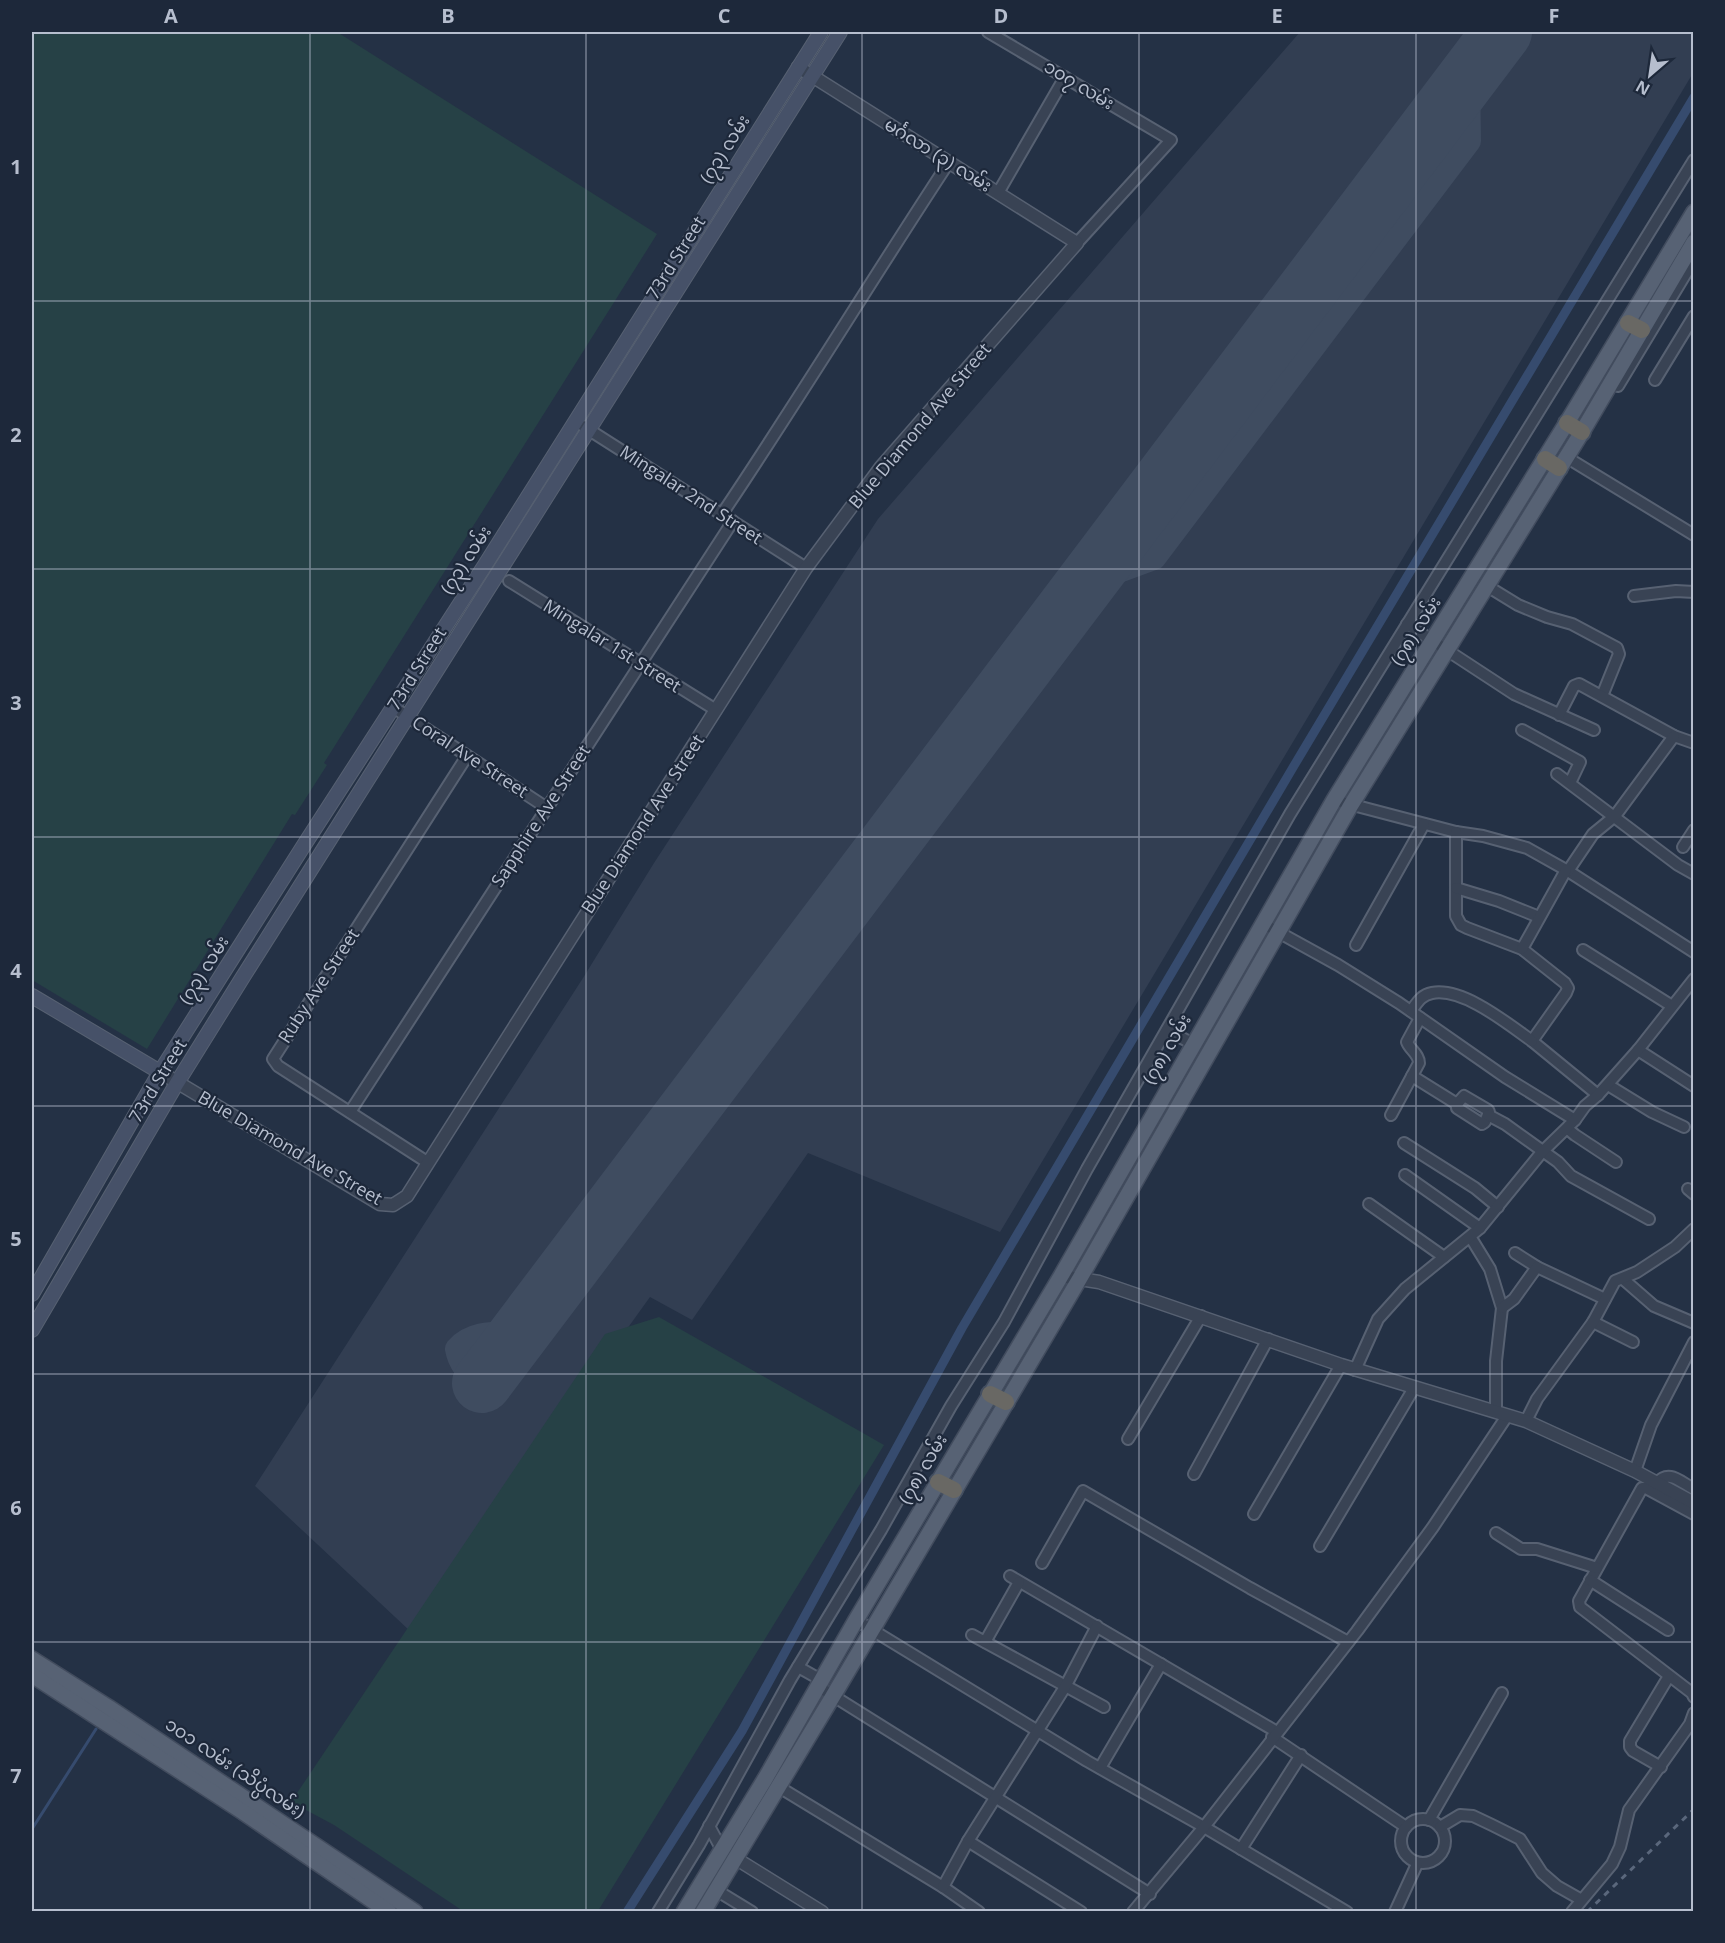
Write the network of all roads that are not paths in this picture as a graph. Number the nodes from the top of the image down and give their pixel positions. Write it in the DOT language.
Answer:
graph roads {
  1 [pos="821,32"];
  2 [pos="840,32"];
  3 [pos="988,32"];
  4 [pos="798,67"];
  5 [pos="813,76"];
  6 [pos="1065,77"];
  7 [pos="1694,160"];
  8 [pos="949,162"];
  9 [pos="998,193"];
  10 [pos="1694,212"];
  11 [pos="1694,242"];
  12 [pos="1077,243"];
  13 [pos="1694,260"];
  14 [pos="1681,269"];
  15 [pos="1694,316"];
  16 [pos="1635,327"];
  17 [pos="1655,380"];
  18 [pos="576,422"];
  19 [pos="1567,423"];
  20 [pos="589,430"];
  21 [pos="1582,432"];
  22 [pos="1545,459"];
  23 [pos="1566,462"];
  24 [pos="722,514"];
  25 [pos="732,521"];
  26 [pos="1694,535"];
  27 [pos="806,568"];
  28 [pos="509,581"];
  29 [pos="1487,586"];
  30 [pos="1694,592"];
  31 [pos="1634,596"];
  32 [pos="1407,624"];
  33 [pos="1433,642"];
  34 [pos="1447,651"];
  35 [pos="640,664"];
  36 [pos="1602,696"];
  37 [pos="393,707"];
  38 [pos="716,710"];
  39 [pos="1559,716"];
  40 [pos="408,717"];
  41 [pos="1522,730"];
  42 [pos="1594,730"];
  43 [pos="1674,736"];
  44 [pos="1694,743"];
  45 [pos="467,756"];
  46 [pos="1557,774"];
  47 [pos="1570,783"];
  48 [pos="1334,800"];
  49 [pos="1351,805"];
  50 [pos="547,808"];
  51 [pos="1615,816"];
  52 [pos="1424,824"];
  53 [pos="1694,830"];
  54 [pos="1456,832"];
  55 [pos="1683,847"];
  56 [pos="1567,870"];
  57 [pos="1694,874"];
  58 [pos="1456,888"];
  59 [pos="1539,917"];
  60 [pos="1262,923"];
  61 [pos="1278,933"];
  62 [pos="1356,945"];
  63 [pos="1522,949"];
  64 [pos="1583,950"];
  65 [pos="1694,952"];
  66 [pos="225,969"];
  67 [pos="1694,979"];
  68 [pos="241,980"];
  69 [pos="32,996"];
  70 [pos="1672,1006"];
  71 [pos="1416,1014"];
  72 [pos="1167,1030"];
  73 [pos="1533,1041"];
  74 [pos="1193,1044"];
  75 [pos="1638,1050"];
  76 [pos="160,1072"];
  77 [pos="1412,1076"];
  78 [pos="177,1083"];
  79 [pos="1608,1085"];
  80 [pos="1694,1086"];
  81 [pos="1598,1095"];
  82 [pos="350,1112"];
  83 [pos="1391,1115"];
  84 [pos="1572,1123"];
  85 [pos="1684,1127"];
  86 [pos="1404,1143"];
  87 [pos="1542,1152"];
  88 [pos="427,1162"];
  89 [pos="1616,1162"];
  90 [pos="1405,1175"];
  91 [pos="1369,1204"];
  92 [pos="1498,1207"];
  93 [pos="1649,1219"];
  94 [pos="1480,1228"];
  95 [pos="1694,1229"];
  96 [pos="1470,1238"];
  97 [pos="1515,1253"];
  98 [pos="1444,1257"];
  99 [pos="1537,1267"];
  100 [pos="1060,1276"];
  101 [pos="1080,1278"];
  102 [pos="1623,1279"];
  103 [pos="32,1294"];
  104 [pos="1605,1299"];
  105 [pos="1502,1308"];
  106 [pos="1201,1316"];
  107 [pos="1593,1322"];
  108 [pos="1694,1323"];
  109 [pos="32,1330"];
  110 [pos="1268,1340"];
  111 [pos="1633,1342"];
  112 [pos="1694,1342"];
  113 [pos="1341,1365"];
  114 [pos="1356,1370"];
  115 [pos="1414,1388"];
  116 [pos="990,1394"];
  117 [pos="1006,1402"];
  118 [pos="1501,1414"];
  119 [pos="1526,1421"];
  120 [pos="1128,1439"];
  121 [pos="1635,1471"];
  122 [pos="1194,1474"];
  123 [pos="938,1482"];
  124 [pos="1657,1483"];
  125 [pos="1694,1489"];
  126 [pos="954,1490"];
  127 [pos="1694,1503"];
  128 [pos="1254,1514"];
  129 [pos="1694,1514"];
  130 [pos="1496,1533"];
  131 [pos="1320,1546"];
  132 [pos="1042,1563"];
  133 [pos="1596,1568"];
  134 [pos="1590,1580"];
  135 [pos="856,1620"];
  136 [pos="1096,1626"];
  137 [pos="872,1629"];
  138 [pos="1668,1630"];
  139 [pos="972,1635"];
  140 [pos="985,1642"];
  141 [pos="1348,1642"];
  142 [pos="32,1659"];
  143 [pos="1161,1664"];
  144 [pos="798,1667"];
  145 [pos="32,1675"];
  146 [pos="1669,1676"];
  147 [pos="821,1684"];
  148 [pos="1065,1687"];
  149 [pos="1502,1693"];
  150 [pos="833,1696"];
  151 [pos="1694,1697"];
  152 [pos="1104,1707"];
  153 [pos="1694,1713"];
  154 [pos="1039,1731"];
  155 [pos="1275,1734"];
  156 [pos="1301,1755"];
  157 [pos="1661,1767"];
  158 [pos="1100,1768"];
  159 [pos="779,1787"];
  160 [pos="996,1796"];
  161 [pos="1430,1820"];
  162 [pos="709,1826"];
  163 [pos="1204,1827"];
  164 [pos="1406,1827"];
  165 [pos="1440,1827"];
  166 [pos="968,1841"];
  167 [pos="1241,1848"];
  168 [pos="729,1854"];
  169 [pos="1417,1864"];
  170 [pos="943,1887"];
  171 [pos="716,1890"];
  172 [pos="1150,1894"];
  173 [pos="1580,1899"];
  174 [pos="389,1911"];
  175 [pos="415,1911"];
  176 [pos="658,1911"];
  177 [pos="684,1911"];
  178 [pos="703,1911"];
  179 [pos="752,1911"];
  180 [pos="822,1911"];
  181 [pos="979,1911"];
  182 [pos="1081,1911"];
  183 [pos="1133,1911"];
  184 [pos="1347,1911"];
  185 [pos="1395,1911"];
  186 [pos="1572,1911"];
  1 -- 4 [label="main road, (၇၃) လမ်း"];
  2 -- 5 [label="main road, 73rd Street"];
  3 -- 6 [label="street, ၁၀၇ လမ်း"];
  4 -- 5 [label="street, မင်္ဂလာ (၃) လမ်း"];
  4 -- 18 [label="main road, (၇၃) လမ်း"];
  5 -- 8 [label="street, မင်္ဂလာ (၃) လမ်း"];
  5 -- 20 [label="main road, 73rd Street"];
  6 -- 9 [label="street"];
  6 -- 12 [label="street, ၁၀၇ လမ်း"];
  7 -- 32 [label="street"];
  8 -- 9 [label="street, မင်္ဂလာ (၃) လမ်း"];
  8 -- 24 [label="street"];
  9 -- 12 [label="street, မင်္ဂလာ (၃) လမ်း"];
  10 -- 14 [label="main road, (၇၈) လမ်း"];
  11 -- 14 [label="main road, (၇၈) လမ်း"];
  12 -- 27 [label="street, Blue Diamond Ave Street"];
  13 -- 14 [label="street"];
  14 -- 16 [label="main road, (၇၈) လမ်း"];
  14 -- 23 [label="street"];
  15 -- 17 [label="street"];
  16 -- 19 [label="main road, (၇၈) လမ်း"];
  16 -- 21 [label="main road, (၇၈) လမ်း"];
  18 -- 20 [label="street, Mingalar 2nd Street"];
  18 -- 37 [label="main road, (၇၃) လမ်း"];
  19 -- 21 [label="highway"];
  19 -- 22 [label="main road, (၇၈) လမ်း"];
  20 -- 24 [label="street, Mingalar 2nd Street"];
  20 -- 40 [label="main road, 73rd Street"];
  21 -- 23 [label="main road, (၇၈) လမ်း"];
  22 -- 23 [label="highway"];
  22 -- 33 [label="main road, (၇၈) လမ်း"];
  23 -- 26 [label="street"];
  23 -- 29 [label="main road, (၇၈) လမ်း"];
  24 -- 25 [label="street, Mingalar 2nd Street"];
  25 -- 27 [label="street, Mingalar 2nd Street"];
  25 -- 35 [label="street, Sapphire Ave Street"];
  27 -- 38 [label="street, Blue Diamond Ave Street"];
  28 -- 35 [label="street, Mingalar 1st Street"];
  29 -- 34 [label="main road, (၇၈) လမ်း"];
  29 -- 36 [label="street"];
  30 -- 31 [label="street"];
  32 -- 33 [label="street"];
  32 -- 72 [label="street"];
  33 -- 34 [label="street"];
  33 -- 48 [label="main road, (၇၈) လမ်း"];
  34 -- 39 [label="street"];
  34 -- 49 [label="main road, (၇၈) လမ်း"];
  35 -- 38 [label="street, Mingalar 1st Street"];
  35 -- 50 [label="street, Sapphire Ave Street"];
  36 -- 39 [label="street"];
  36 -- 43 [label="street"];
  37 -- 40 [label="street, Coral Ave Street"];
  37 -- 66 [label="main road, (၇၃) လမ်း"];
  38 -- 88 [label="street, Blue Diamond Ave Street"];
  39 -- 42 [label="street"];
  40 -- 45 [label="street, Coral Ave Street"];
  40 -- 68 [label="main road, 73rd Street"];
  41 -- 47 [label="street"];
  43 -- 44 [label="street"];
  43 -- 51 [label="street"];
  45 -- 50 [label="street, Coral Ave Street"];
  45 -- 82 [label="street, Ruby Ave Street"];
  46 -- 47 [label="street"];
  47 -- 51 [label="street"];
  48 -- 49 [label="street"];
  48 -- 60 [label="main road, (၇၈) လမ်း"];
  49 -- 52 [label="street"];
  49 -- 61 [label="main road, (၇၈) လမ်း"];
  50 -- 82 [label="street, Sapphire Ave Street"];
  51 -- 56 [label="street"];
  51 -- 57 [label="street"];
  52 -- 54 [label="street"];
  52 -- 62 [label="street"];
  53 -- 55 [label="street"];
  54 -- 56 [label="street"];
  54 -- 58 [label="street"];
  56 -- 59 [label="street"];
  56 -- 65 [label="street"];
  58 -- 59 [label="street"];
  58 -- 63 [label="street"];
  59 -- 63 [label="street"];
  60 -- 61 [label="street"];
  60 -- 74 [label="main road, (၇၈) လမ်း"];
  61 -- 71 [label="street"];
  61 -- 101 [label="main road, (၇၈) လမ်း"];
  63 -- 73 [label="street"];
  64 -- 70 [label="street"];
  66 -- 68 [label="main road"];
  66 -- 76 [label="main road, (၇၃) လမ်း"];
  67 -- 70 [label="street"];
  68 -- 78 [label="main road, 73rd Street"];
  69 -- 76 [label="main road"];
  70 -- 75 [label="street"];
  71 -- 73 [label="street"];
  71 -- 77 [label="street"];
  71 -- 84 [label="street"];
  72 -- 74 [label="street"];
  72 -- 144 [label="street"];
  73 -- 81 [label="street"];
  74 -- 100 [label="main road, (၇၈) လမ်း"];
  75 -- 79 [label="street"];
  75 -- 80 [label="street"];
  76 -- 78 [label="street, Blue Diamond Ave Street"];
  76 -- 103 [label="main road, (၇၃) လမ်း"];
  77 -- 83 [label="street"];
  77 -- 87 [label="street"];
  78 -- 88 [label="street, Blue Diamond Ave Street"];
  78 -- 109 [label="main road, 73rd Street"];
  79 -- 81 [label="street"];
  79 -- 85 [label="street"];
  81 -- 84 [label="street"];
  82 -- 88 [label="street, Ruby Ave Street"];
  84 -- 87 [label="street"];
  84 -- 89 [label="street"];
  86 -- 92 [label="street"];
  87 -- 92 [label="street"];
  87 -- 93 [label="street"];
  90 -- 94 [label="street"];
  91 -- 98 [label="street"];
  92 -- 94 [label="street"];
  94 -- 96 [label="street"];
  95 -- 102 [label="street"];
  96 -- 98 [label="street"];
  96 -- 105 [label="street"];
  97 -- 99 [label="street"];
  98 -- 114 [label="street"];
  99 -- 104 [label="street"];
  99 -- 105 [label="street"];
  100 -- 101 [label="street"];
  100 -- 116 [label="main road, (၇၈) လမ်း"];
  101 -- 106 [label="street"];
  101 -- 117 [label="main road, (၇၈) လမ်း"];
  102 -- 104 [label="street"];
  102 -- 108 [label="street"];
  104 -- 107 [label="street"];
  105 -- 118 [label="street"];
  106 -- 110 [label="street"];
  106 -- 120 [label="street"];
  107 -- 111 [label="street"];
  107 -- 119 [label="street"];
  110 -- 113 [label="street"];
  110 -- 122 [label="street"];
  112 -- 121 [label="street"];
  113 -- 114 [label="street"];
  113 -- 128 [label="street"];
  114 -- 115 [label="street"];
  115 -- 118 [label="street"];
  115 -- 131 [label="street"];
  116 -- 117 [label="highway"];
  116 -- 123 [label="main road, (၇၈) လမ်း"];
  117 -- 126 [label="main road, (၇၈) လမ်း"];
  118 -- 119 [label="street"];
  118 -- 141 [label="street"];
  119 -- 121 [label="street"];
  121 -- 124 [label="street"];
  123 -- 126 [label="highway"];
  123 -- 135 [label="main road, (၇၈) လမ်း"];
  124 -- 125 [label="street"];
  124 -- 127 [label="street"];
  126 -- 137 [label="main road, (၇၈) လမ်း"];
  129 -- 133 [label="street"];
  130 -- 133 [label="street"];
  132 -- 141 [label="street"];
  133 -- 134 [label="street"];
  134 -- 138 [label="street"];
  134 -- 146 [label="street"];
  135 -- 137 [label="street"];
  135 -- 147 [label="main road, (၇၈) လမ်း"];
  136 -- 140 [label="street"];
  136 -- 143 [label="street"];
  136 -- 148 [label="street"];
  137 -- 150 [label="main road, (၇၈) လမ်း"];
  137 -- 154 [label="street"];
  139 -- 140 [label="street"];
  140 -- 148 [label="street"];
  141 -- 155 [label="street"];
  142 -- 175 [label="main road, ၁၀၁ လမ်း (သိပ္ပံလမ်း)"];
  143 -- 155 [label="street"];
  143 -- 158 [label="street"];
  144 -- 147 [label="street"];
  144 -- 162 [label="street"];
  145 -- 174 [label="main road, ၁၀၁ လမ်း (သိပ္ပံလမ်း)"];
  146 -- 151 [label="street"];
  146 -- 157 [label="street"];
  147 -- 150 [label="street"];
  147 -- 168 [label="main road, (၇၈) လမ်း"];
  148 -- 152 [label="street"];
  148 -- 154 [label="street"];
  149 -- 161 [label="street"];
  150 -- 159 [label="main road, (၇၈) လမ်း"];
  150 -- 160 [label="street"];
  153 -- 157 [label="street"];
  154 -- 158 [label="street"];
  154 -- 160 [label="street"];
  155 -- 156 [label="street"];
  155 -- 163 [label="street"];
  156 -- 164 [label="street"];
  156 -- 167 [label="street"];
  157 -- 173 [label="street"];
  158 -- 163 [label="street"];
  159 -- 168 [label="main road, (၇၈) လမ်း"];
  159 -- 170 [label="street"];
  160 -- 166 [label="street"];
  160 -- 172 [label="street"];
  161 -- 164 [label="street"];
  161 -- 165 [label="street"];
  162 -- 168 [label="street"];
  162 -- 176 [label="street"];
  163 -- 167 [label="street"];
  163 -- 172 [label="street"];
  164 -- 169 [label="street"];
  165 -- 169 [label="street"];
  165 -- 173 [label="street"];
  166 -- 170 [label="street"];
  166 -- 182 [label="street"];
  167 -- 184 [label="street"];
  168 -- 171 [label="main road, (၇၈) လမ်း"];
  168 -- 177 [label="main road, (၇၈) လမ်း"];
  168 -- 180 [label="street"];
  169 -- 185 [label="street"];
  170 -- 181 [label="street"];
  171 -- 178 [label="main road, (၇၈) လမ်း"];
  171 -- 179 [label="street"];
  172 -- 183 [label="street"];
  173 -- 186 [label="street"];
}
